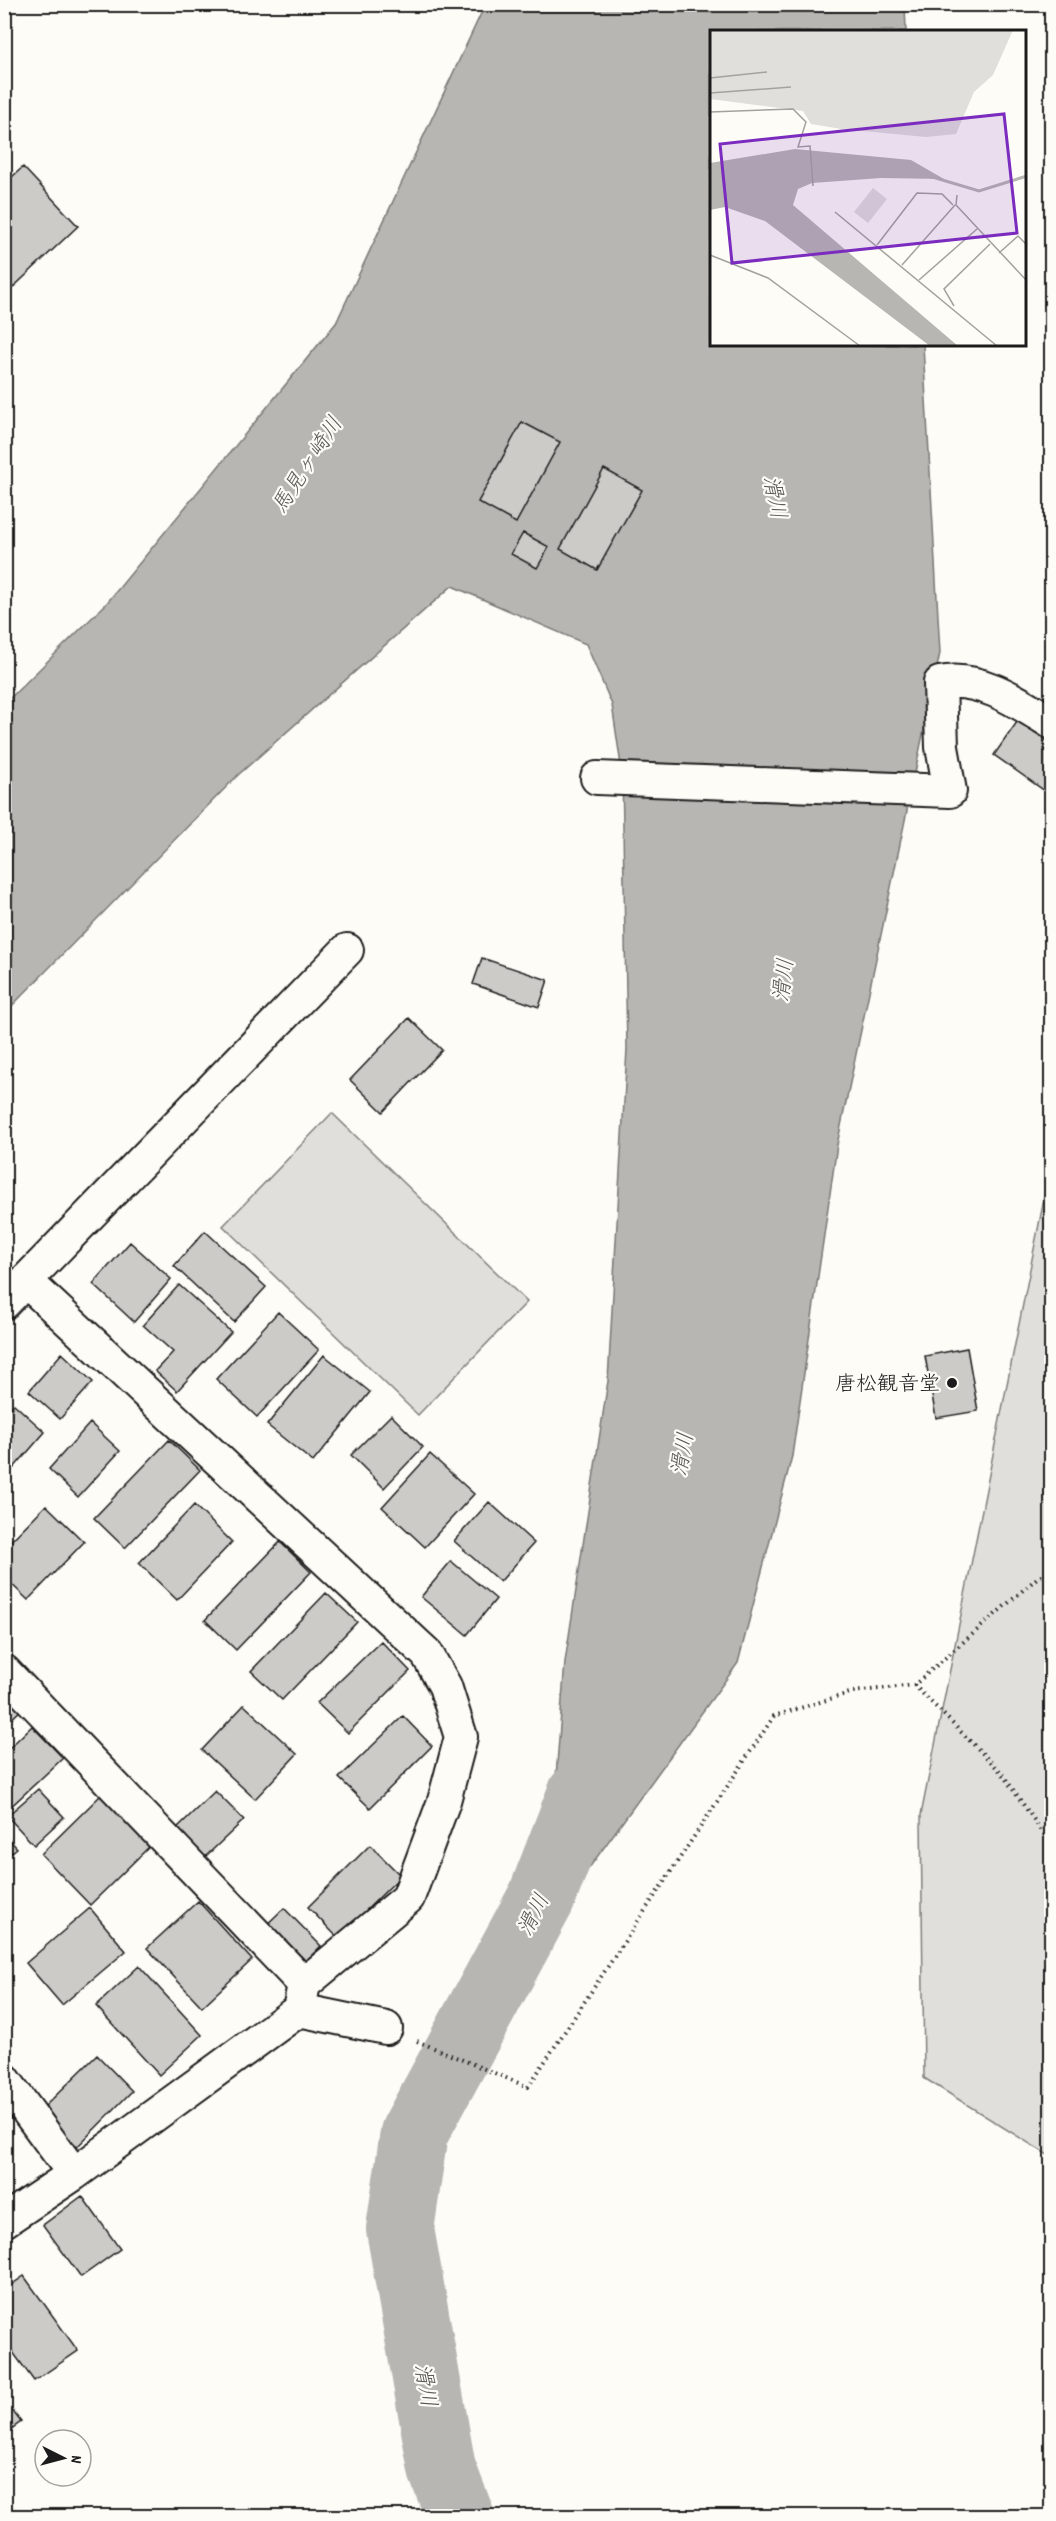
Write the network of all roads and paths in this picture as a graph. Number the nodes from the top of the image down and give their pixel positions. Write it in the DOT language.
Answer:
graph roads {
  1 [pos="1052,723"];
  2 [pos="597,778"];
  3 [pos="347,950"];
  4 [pos="26,1281"];
  5 [pos="4,1303"];
  6 [pos="1052,1571"];
  7 [pos="4,1671"];
  8 [pos="914,1685"];
  9 [pos="1052,1846"];
  10 [pos="302,1997"];
  11 [pos="386,2028"];
  12 [pos="4,2079"];
  13 [pos="74,2174"];
  14 [pos="4,2221"];
  1 -- 2 [label="street"];
  3 -- 4 [label="street"];
  4 -- 5 [label="street"];
  4 -- 10 [label="street"];
  6 -- 8 [label="path"];
  7 -- 10 [label="street"];
  8 -- 9 [label="path"];
  8 -- 11 [label="path"];
  10 -- 11 [label="street"];
  10 -- 13 [label="street"];
  12 -- 13 [label="street"];
  13 -- 14 [label="street"];
}
